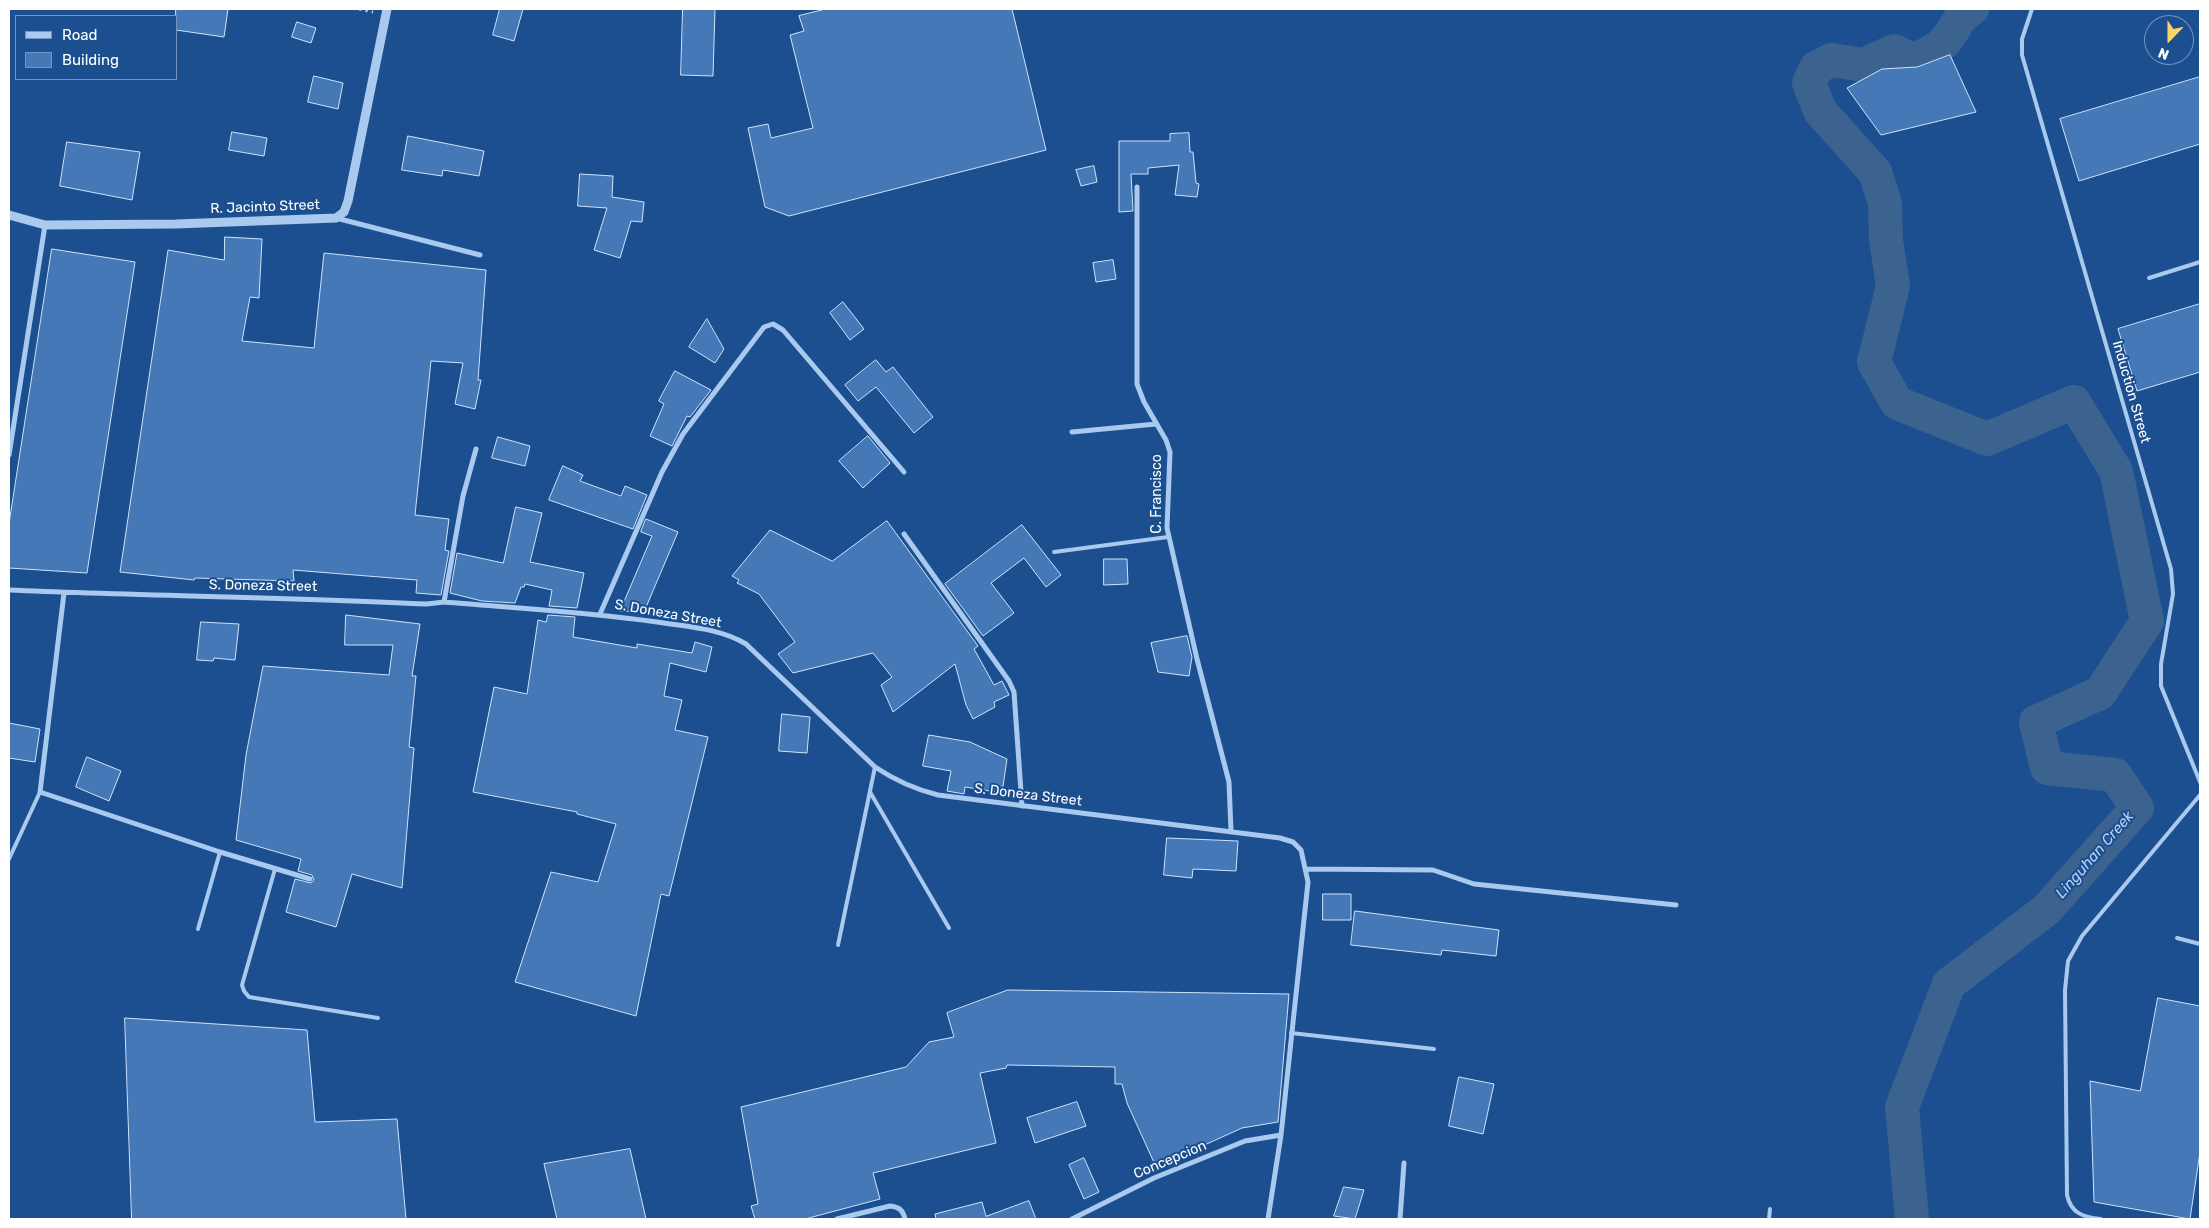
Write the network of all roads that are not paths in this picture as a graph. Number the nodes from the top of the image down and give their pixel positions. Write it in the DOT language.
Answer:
graph roads {
  1 [pos="387,9"];
  2 [pos="2032,9"];
  3 [pos="1137,187"];
  4 [pos="9,215"];
  5 [pos="336,218"];
  6 [pos="45,225"];
  7 [pos="480,255"];
  8 [pos="2200,262"];
  9 [pos="2149,278"];
  10 [pos="1156,424"];
  11 [pos="1072,432"];
  12 [pos="476,449"];
  13 [pos="9,455"];
  14 [pos="904,472"];
  15 [pos="904,534"];
  16 [pos="1168,537"];
  17 [pos="1054,552"];
  18 [pos="9,590"];
  19 [pos="64,593"];
  20 [pos="444,602"];
  21 [pos="600,614"];
  22 [pos="875,767"];
  23 [pos="2200,782"];
  24 [pos="40,792"];
  25 [pos="870,792"];
  26 [pos="2200,795"];
  27 [pos="1022,806"];
  28 [pos="1231,831"];
  29 [pos="220,852"];
  30 [pos="9,859"];
  31 [pos="275,869"];
  32 [pos="1306,869"];
  33 [pos="310,879"];
  34 [pos="1676,906"];
  35 [pos="949,928"];
  36 [pos="198,929"];
  37 [pos="2177,938"];
  38 [pos="2200,944"];
  39 [pos="838,945"];
  40 [pos="378,1018"];
  41 [pos="1291,1033"];
  42 [pos="1434,1049"];
  43 [pos="1281,1135"];
  44 [pos="1404,1163"];
  45 [pos="1770,1209"];
  46 [pos="837,1219"];
  47 [pos="905,1219"];
  48 [pos="1072,1219"];
  49 [pos="1268,1219"];
  50 [pos="1400,1219"];
  51 [pos="1769,1219"];
  52 [pos="2101,1219"];
  1 -- 5 [label="street, R. Jacinto Street"];
  2 -- 23 [label="lane, Induction Street"];
  3 -- 10 [label="street, C. Francisco"];
  4 -- 6 [label="street, R. Jacinto Street"];
  5 -- 6 [label="street, R. Jacinto Street"];
  5 -- 7 [label="street"];
  6 -- 13 [label="street"];
  8 -- 9 [label="lane"];
  10 -- 11 [label="street"];
  10 -- 16 [label="street, C. Francisco"];
  12 -- 20 [label="street"];
  14 -- 21 [label="street"];
  15 -- 27 [label="street"];
  16 -- 17 [label="lane"];
  16 -- 28 [label="street, C. Francisco"];
  18 -- 19 [label="street, S. Doneza Street"];
  19 -- 20 [label="street, S. Doneza Street"];
  19 -- 24 [label="street"];
  20 -- 21 [label="street, S. Doneza Street"];
  21 -- 22 [label="street, S. Doneza Street"];
  22 -- 25 [label="lane"];
  22 -- 27 [label="street, S. Doneza Street"];
  24 -- 29 [label="street"];
  24 -- 30 [label="lane"];
  25 -- 35 [label="lane"];
  25 -- 39 [label="lane"];
  26 -- 52 [label="lane"];
  27 -- 28 [label="street, S. Doneza Street"];
  28 -- 32 [label="street, S. Doneza Street"];
  29 -- 31 [label="street"];
  29 -- 36 [label="lane"];
  31 -- 33 [label="street"];
  31 -- 40 [label="lane"];
  32 -- 34 [label="street"];
  32 -- 41 [label="street"];
  37 -- 38 [label="lane"];
  41 -- 42 [label="lane"];
  41 -- 43 [label="street"];
  43 -- 48 [label="street, Concepcion"];
  43 -- 49 [label="street"];
  44 -- 50 [label="street"];
  45 -- 51 [label="lane"];
  46 -- 47 [label="street"];
}
